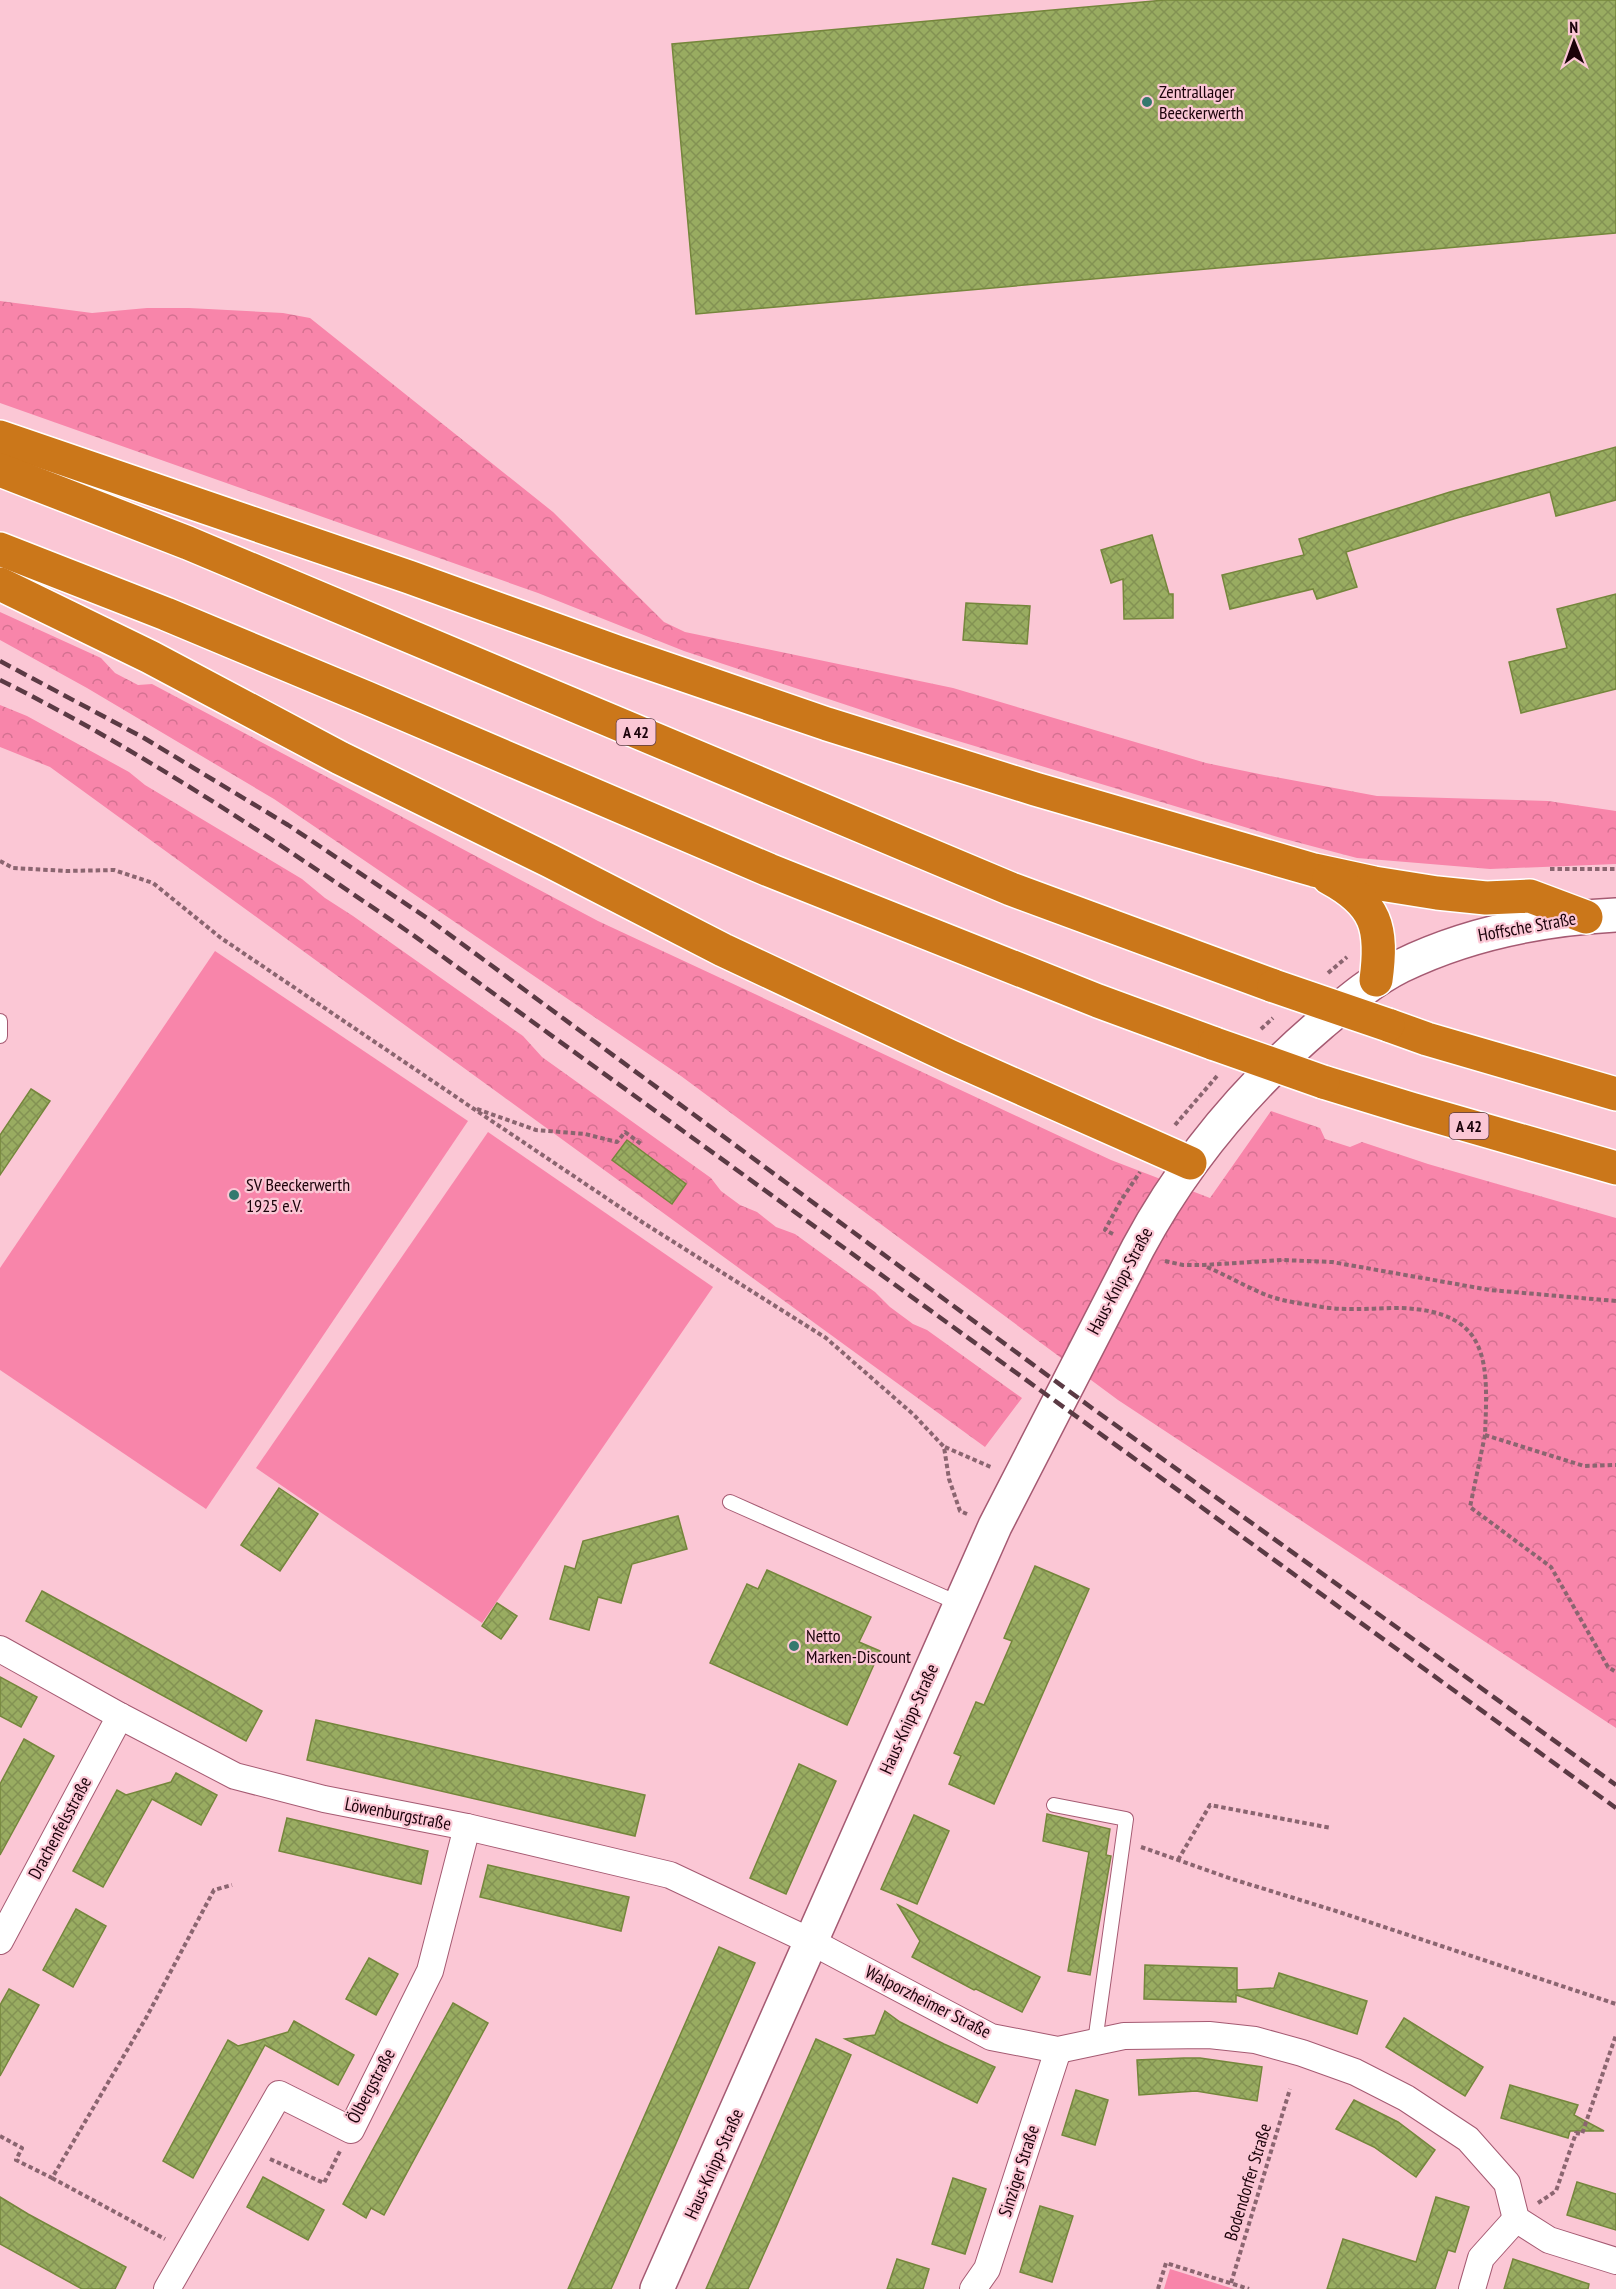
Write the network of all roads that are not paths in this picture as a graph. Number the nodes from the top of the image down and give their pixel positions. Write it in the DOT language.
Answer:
graph roads {
  1 [pos="0,437"];
  2 [pos="0,470"];
  3 [pos="0,549"];
  4 [pos="0,584"];
  5 [pos="1314,870"];
  6 [pos="1601,916"];
  7 [pos="1376,980"];
  8 [pos="0,1021"];
  9 [pos="0,1036"];
  10 [pos="1616,1094"];
  11 [pos="1190,1163"];
  12 [pos="1616,1168"];
  13 [pos="730,1503"];
  14 [pos="960,1604"];
  15 [pos="0,1649"];
  16 [pos="120,1716"];
  17 [pos="1054,1805"];
  18 [pos="467,1827"];
  19 [pos="0,1941"];
  20 [pos="810,1941"];
  21 [pos="1095,2042"];
  22 [pos="1058,2050"];
  23 [pos="1516,2219"];
  24 [pos="1616,2260"];
  25 [pos="167,2289"];
  26 [pos="657,2289"];
  27 [pos="973,2289"];
  28 [pos="1472,2289"];
  1 -- 5 [label="highway"];
  2 -- 10 [label="highway, A 42, bridge"];
  3 -- 12 [label="highway, A 42, bridge"];
  4 -- 11 [label="highway"];
  5 -- 6 [label="highway"];
  5 -- 7 [label="highway"];
  6 -- 7 [label="street, Hoffsche Straße"];
  7 -- 11 [label="street, Hoffsche Straße"];
  8 -- 9 [label="lane"];
  11 -- 14 [label="street, Haus-Knipp-Straße"];
  13 -- 14 [label="lane"];
  14 -- 20 [label="street, Haus-Knipp-Straße"];
  15 -- 16 [label="street, Löwenburgstraße"];
  16 -- 18 [label="street, Löwenburgstraße"];
  16 -- 19 [label="street, Drachenfelsstraße"];
  17 -- 21 [label="lane"];
  18 -- 20 [label="street, Löwenburgstraße"];
  18 -- 25 [label="street, Ölbergstraße"];
  20 -- 22 [label="street, Walporzheimer Straße"];
  20 -- 26 [label="street, Haus-Knipp-Straße"];
  21 -- 22 [label="street, Walporzheimer Straße"];
  21 -- 23 [label="street, Walporzheimer Straße"];
  22 -- 27 [label="street, Sinziger Straße"];
  23 -- 24 [label="street"];
  23 -- 28 [label="street"];
}
